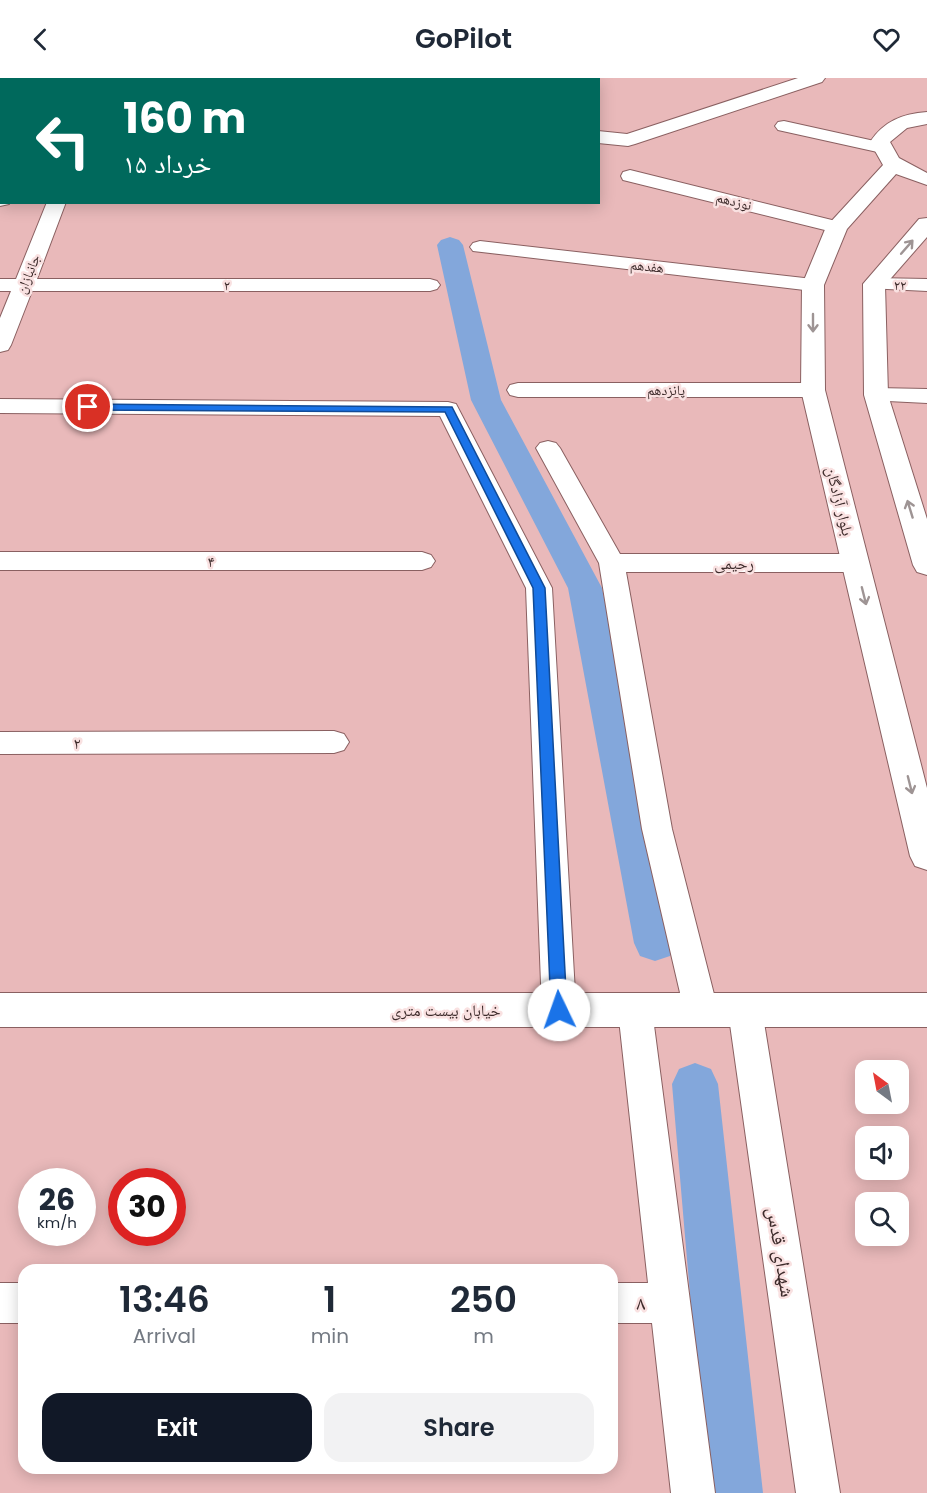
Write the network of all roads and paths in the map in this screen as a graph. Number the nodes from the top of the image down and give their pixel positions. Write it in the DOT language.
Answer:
graph roads {
  1 [pos="816,78"];
  2 [pos="926,116"];
  3 [pos="784,126"];
  4 [pos="600,137"];
  5 [pos="888,157"];
  6 [pos="630,176"];
  7 [pos="927,179"];
  8 [pos="56,204"];
  9 [pos="927,224"];
  10 [pos="837,227"];
  11 [pos="480,247"];
  12 [pos="24,284"];
  13 [pos="874,284"];
  14 [pos="0,285"];
  15 [pos="430,285"];
  16 [pos="813,285"];
  17 [pos="927,285"];
  18 [pos="0,345"];
  19 [pos="518,390"];
  20 [pos="813,390"];
  21 [pos="876,395"];
  22 [pos="927,396"];
  23 [pos="0,405"];
  24 [pos="548,448"];
  25 [pos="926,559"];
  26 [pos="0,561"];
  27 [pos="422,561"];
  28 [pos="612,563"];
  29 [pos="856,563"];
  30 [pos="334,742"];
  31 [pos="0,743"];
  32 [pos="927,856"];
  33 [pos="0,1010"];
  34 [pos="559,1010"];
  35 [pos="635,1010"];
  36 [pos="701,1010"];
  37 [pos="745,1010"];
  38 [pos="927,1010"];
  39 [pos="0,1303"];
  40 [pos="18,1303"];
  41 [pos="618,1303"];
  42 [pos="670,1303"];
  43 [pos="693,1493"];
  44 [pos="818,1493"];
  1 -- 4 [label="main road"];
  2 -- 5 [label="main road, بلوار آزادگان"];
  3 -- 5 [label="street"];
  5 -- 7 [label="main road"];
  5 -- 10 [label="main road, بلوار آزادگان"];
  6 -- 10 [label="street, نوزدهم"];
  8 -- 12 [label="street, جانبازان"];
  13 -- 9 [label="main road, one-way"];
  10 -- 16 [label="main road, بلوار آزادگان"];
  11 -- 16 [label="street, هفدهم"];
  12 -- 14 [label="street, ۲"];
  12 -- 15 [label="street, ۲"];
  12 -- 18 [label="street, جانبازان"];
  13 -- 17 [label="street, ۲۲"];
  13 -- 21 [label="main road"];
  16 -- 20 [label="main road, بلوار آزادگان, one-way"];
  19 -- 20 [label="street, پانزدهم"];
  20 -- 29 [label="main road, بلوار آزادگان"];
  21 -- 22 [label="street"];
  25 -- 21 [label="main road, one-way"];
  23 -- 34 [label="street"];
  24 -- 28 [label="street"];
  26 -- 27 [label="street, ۴"];
  28 -- 29 [label="street, رحیمی"];
  28 -- 36 [label="street"];
  29 -- 32 [label="main road, بلوار آزادگان, one-way"];
  30 -- 31 [label="street, ۲"];
  33 -- 34 [label="main road, خیابان بیست متری"];
  34 -- 35 [label="main road, خیابان بیست متری"];
  35 -- 36 [label="main road, خیابان بیست متری"];
  35 -- 42 [label="street"];
  36 -- 37 [label="main road, خیابان بیست متری"];
  37 -- 38 [label="main road, خیابان بیست متری"];
  37 -- 44 [label="street, شهدای قدس"];
  39 -- 40 [label="street"];
  41 -- 42 [label="street, ۸"];
  42 -- 43 [label="street"];
}
